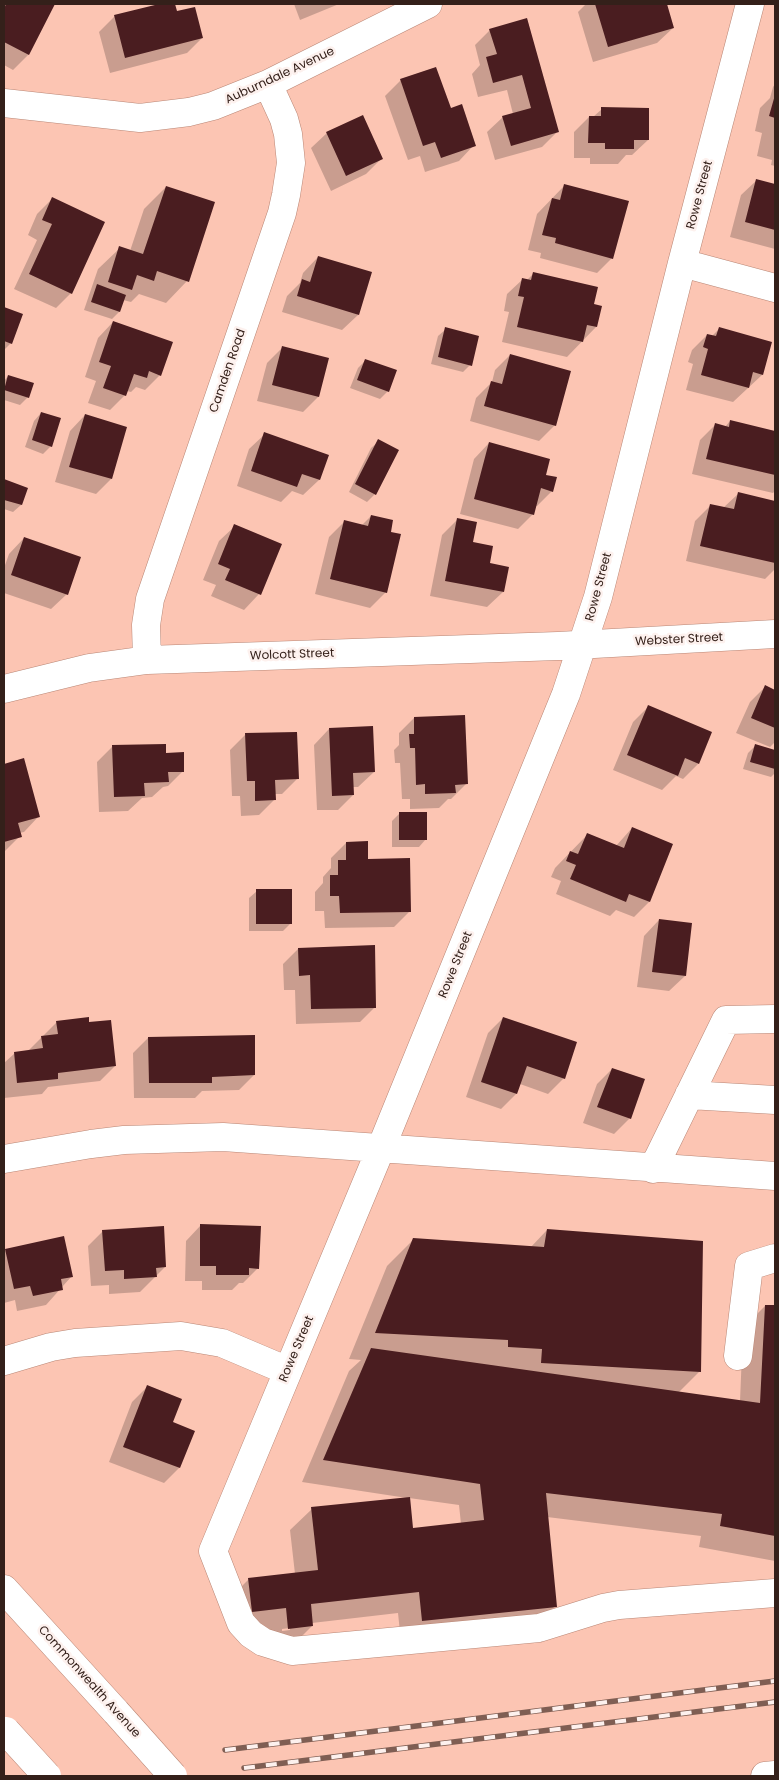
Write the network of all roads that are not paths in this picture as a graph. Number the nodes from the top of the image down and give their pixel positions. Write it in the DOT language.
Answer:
graph roads {
  1 [pos="428,4"];
  2 [pos="750,4"];
  3 [pos="268,84"];
  4 [pos="4,103"];
  5 [pos="682,263"];
  6 [pos="775,288"];
  7 [pos="775,634"];
  8 [pos="583,645"];
  9 [pos="146,660"];
  10 [pos="4,690"];
  11 [pos="775,1019"];
  12 [pos="689,1095"];
  13 [pos="775,1100"];
  14 [pos="381,1148"];
  15 [pos="4,1159"];
  16 [pos="653,1169"];
  17 [pos="775,1176"];
  18 [pos="775,1258"];
  19 [pos="738,1356"];
  20 [pos="4,1361"];
  21 [pos="288,1371"];
  22 [pos="4,1589"];
  23 [pos="775,1593"];
  24 [pos="6,1731"];
  25 [pos="775,1775"];
  26 [pos="47,1776"];
  27 [pos="173,1776"];
  28 [pos="765,1776"];
  1 -- 3 [label="main road, Auburndale Avenue"];
  2 -- 5 [label="main road, Rowe Street"];
  3 -- 4 [label="main road, Auburndale Avenue"];
  3 -- 9 [label="main road, Camden Road"];
  5 -- 6 [label="main road"];
  5 -- 8 [label="main road, Rowe Street"];
  7 -- 8 [label="main road, Webster Street"];
  8 -- 9 [label="main road, Wolcott Street"];
  8 -- 14 [label="main road, Rowe Street"];
  9 -- 10 [label="main road, Wolcott Street"];
  11 -- 12 [label="main road"];
  12 -- 13 [label="main road"];
  12 -- 16 [label="main road"];
  14 -- 15 [label="main road"];
  14 -- 16 [label="main road"];
  14 -- 21 [label="main road, Rowe Street"];
  16 -- 17 [label="main road"];
  18 -- 19 [label="main road"];
  20 -- 21 [label="main road"];
  21 -- 23 [label="main road, Rowe Street"];
  22 -- 27 [label="main road, Commonwealth Avenue, bridge"];
  24 -- 26 [label="main road, bridge"];
  25 -- 28 [label="main road"];
}
